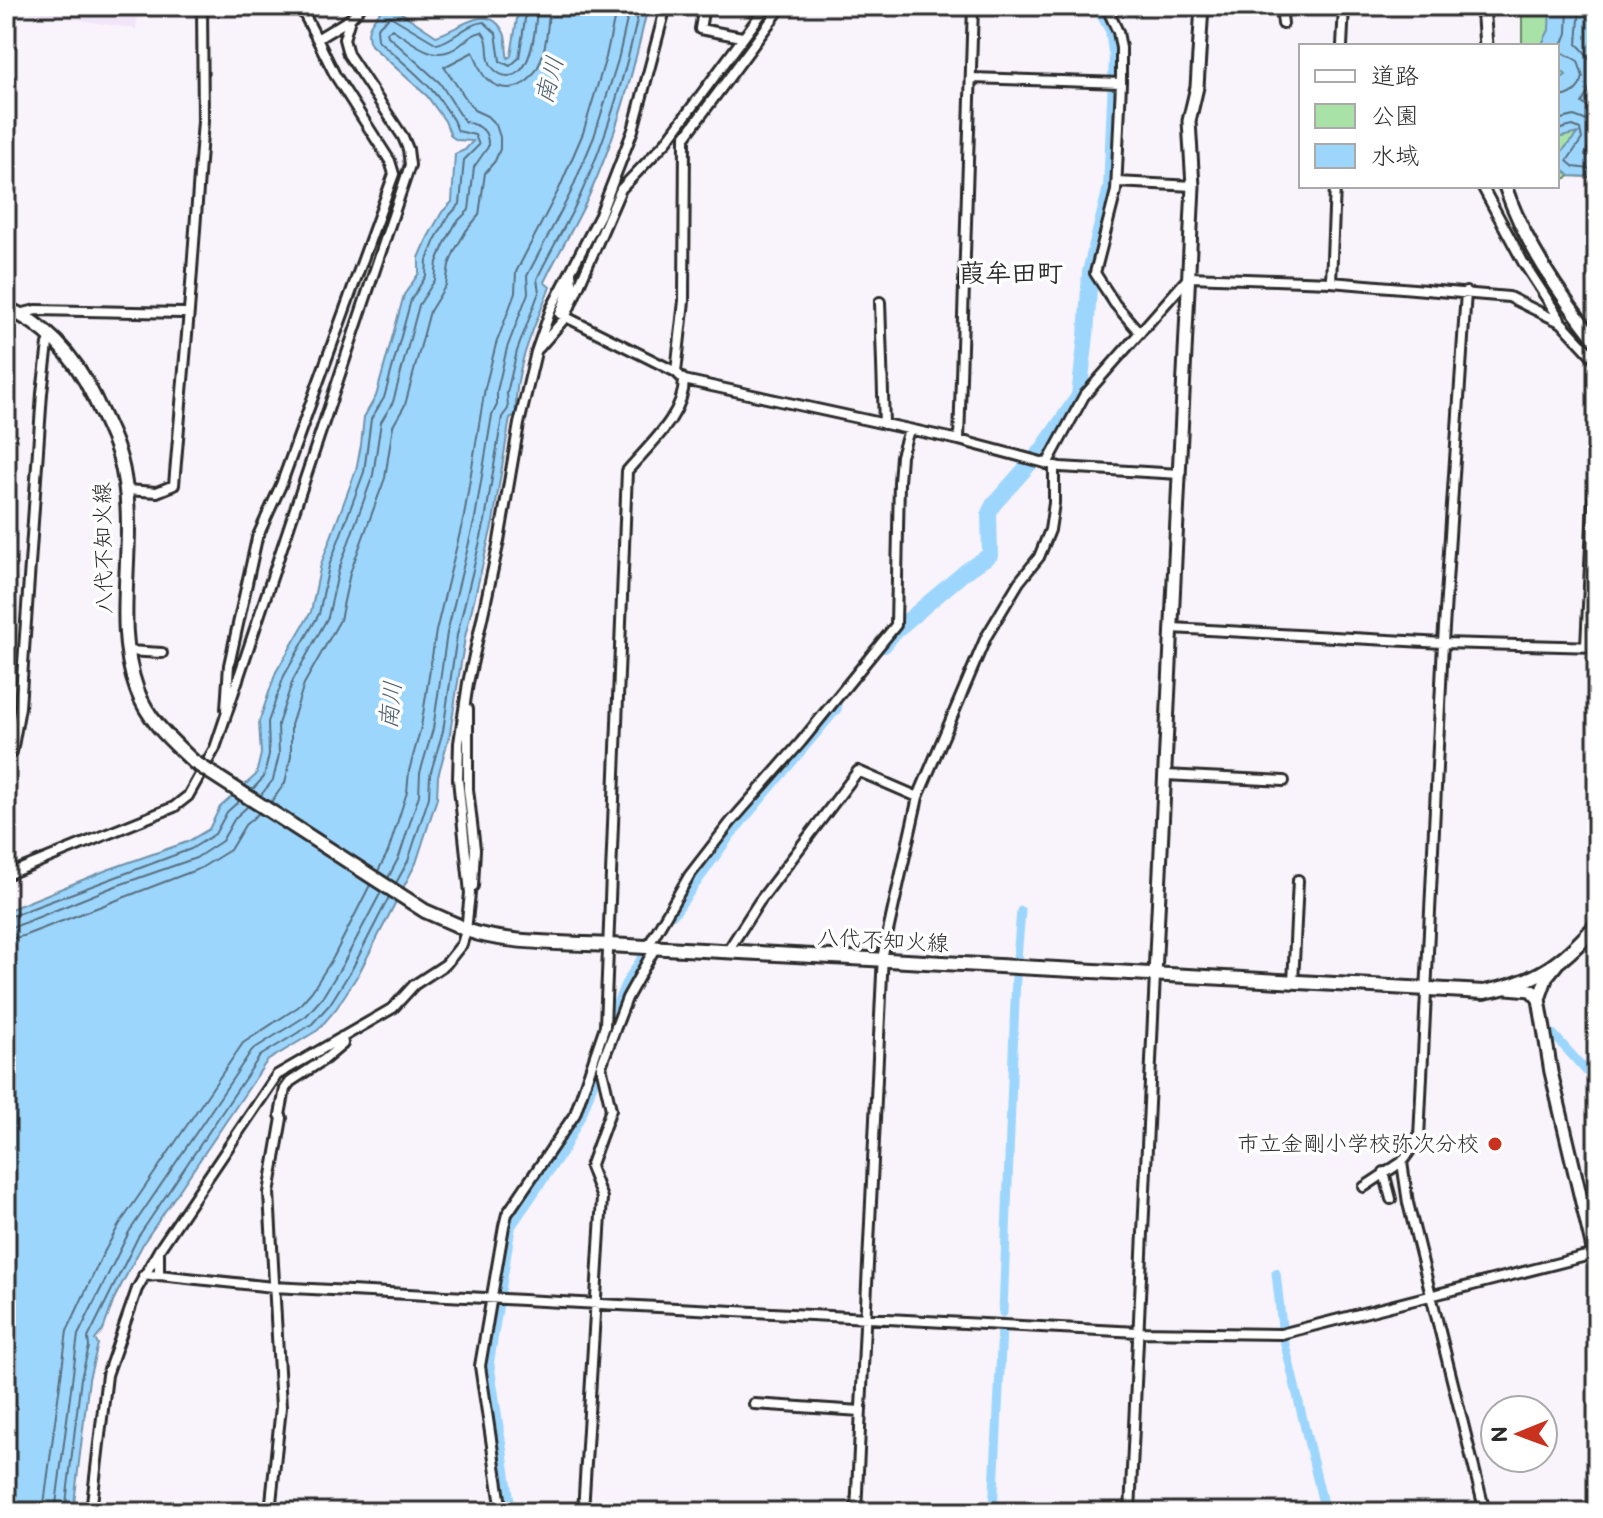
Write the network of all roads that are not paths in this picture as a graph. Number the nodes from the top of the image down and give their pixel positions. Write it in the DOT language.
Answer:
graph roads {
  1 [pos="202,6"];
  2 [pos="300,6"];
  3 [pos="361,6"];
  4 [pos="666,6"];
  5 [pos="704,6"];
  6 [pos="767,6"];
  7 [pos="782,6"];
  8 [pos="973,6"];
  9 [pos="1106,6"];
  10 [pos="1202,6"];
  11 [pos="1281,6"];
  12 [pos="1344,6"];
  13 [pos="1483,6"];
  14 [pos="350,19"];
  15 [pos="1283,24"];
  16 [pos="742,37"];
  17 [pos="317,39"];
  18 [pos="1342,44"];
  19 [pos="1486,44"];
  20 [pos="971,78"];
  21 [pos="1121,83"];
  22 [pos="1117,182"];
  23 [pos="1193,186"];
  24 [pos="1335,188"];
  25 [pos="1483,188"];
  26 [pos="1506,188"];
  27 [pos="571,269"];
  28 [pos="1189,277"];
  29 [pos="1331,282"];
  30 [pos="1466,292"];
  31 [pos="880,302"];
  32 [pos="6,308"];
  33 [pos="189,311"];
  34 [pos="20,314"];
  35 [pos="565,318"];
  36 [pos="1562,323"];
  37 [pos="1140,333"];
  38 [pos="52,336"];
  39 [pos="1597,342"];
  40 [pos="536,352"];
  41 [pos="1597,361"];
  42 [pos="676,372"];
  43 [pos="684,380"];
  44 [pos="884,424"];
  45 [pos="1597,424"];
  46 [pos="909,430"];
  47 [pos="959,440"];
  48 [pos="1047,464"];
  49 [pos="1180,474"];
  50 [pos="126,490"];
  51 [pos="1172,628"];
  52 [pos="1443,643"];
  53 [pos="1586,646"];
  54 [pos="1597,647"];
  55 [pos="128,651"];
  56 [pos="162,653"];
  57 [pos="227,716"];
  58 [pos="6,756"];
  59 [pos="198,766"];
  60 [pos="1165,775"];
  61 [pos="1284,781"];
  62 [pos="918,797"];
  63 [pos="6,875"];
  64 [pos="1298,880"];
  65 [pos="1597,924"];
  66 [pos="462,928"];
  67 [pos="609,945"];
  68 [pos="651,948"];
  69 [pos="727,952"];
  70 [pos="883,961"];
  71 [pos="1556,965"];
  72 [pos="1155,975"];
  73 [pos="1293,983"];
  74 [pos="1507,988"];
  75 [pos="1426,991"];
  76 [pos="1539,999"];
  77 [pos="342,1037"];
  78 [pos="1402,1162"];
  79 [pos="1384,1172"];
  80 [pos="1364,1187"];
  81 [pos="1391,1199"];
  82 [pos="159,1250"];
  83 [pos="1595,1260"];
  84 [pos="159,1275"];
  85 [pos="143,1276"];
  86 [pos="273,1287"];
  87 [pos="1432,1295"];
  88 [pos="496,1297"];
  89 [pos="596,1302"];
  90 [pos="865,1316"];
  91 [pos="1138,1332"];
  92 [pos="754,1404"];
  93 [pos="861,1411"];
  94 [pos="91,1512"];
  95 [pos="270,1512"];
  96 [pos="502,1512"];
  97 [pos="583,1512"];
  98 [pos="856,1512"];
  99 [pos="1130,1512"];
  100 [pos="1485,1512"];
  1 -- 33 [label="street"];
  2 -- 17 [label="street"];
  3 -- 14 [label="street"];
  4 -- 27 [label="street"];
  5 -- 16 [label="street"];
  6 -- 16 [label="street"];
  7 -- 42 [label="street"];
  8 -- 20 [label="street"];
  9 -- 21 [label="street"];
  10 -- 23 [label="street"];
  11 -- 15 [label="street"];
  12 -- 18 [label="street"];
  13 -- 19 [label="street"];
  14 -- 17 [label="street"];
  14 -- 57 [label="street"];
  16 -- 35 [label="street"];
  17 -- 57 [label="street"];
  20 -- 21 [label="street"];
  20 -- 47 [label="street"];
  21 -- 22 [label="street"];
  22 -- 23 [label="street"];
  22 -- 37 [label="street"];
  23 -- 28 [label="street"];
  24 -- 29 [label="street"];
  25 -- 36 [label="street"];
  26 -- 39 [label="street"];
  27 -- 35 [label="street"];
  27 -- 40 [label="street"];
  28 -- 29 [label="street"];
  28 -- 37 [label="street"];
  28 -- 49 [label="street"];
  29 -- 30 [label="street"];
  30 -- 36 [label="street"];
  30 -- 52 [label="street"];
  31 -- 44 [label="street"];
  32 -- 34 [label="main road, 八代不知火線"];
  33 -- 34 [label="street"];
  33 -- 50 [label="street"];
  34 -- 38 [label="main road, 八代不知火線"];
  35 -- 40 [label="street"];
  35 -- 42 [label="street"];
  36 -- 41 [label="street"];
  37 -- 48 [label="street"];
  38 -- 50 [label="main road, 八代不知火線"];
  38 -- 58 [label="street"];
  40 -- 66 [label="street"];
  42 -- 43 [label="street"];
  43 -- 44 [label="street"];
  43 -- 67 [label="street"];
  44 -- 46 [label="street"];
  45 -- 53 [label="street"];
  46 -- 47 [label="street"];
  46 -- 68 [label="street"];
  47 -- 48 [label="street"];
  48 -- 49 [label="street"];
  48 -- 62 [label="street"];
  49 -- 51 [label="street"];
  50 -- 55 [label="main road, 八代不知火線"];
  51 -- 52 [label="street"];
  51 -- 60 [label="street"];
  52 -- 53 [label="street"];
  52 -- 75 [label="street"];
  53 -- 54 [label="street"];
  55 -- 56 [label="street"];
  55 -- 59 [label="main road, 八代不知火線"];
  57 -- 59 [label="street"];
  59 -- 63 [label="street"];
  59 -- 66 [label="main road, 八代不知火線, bridge"];
  60 -- 61 [label="street"];
  60 -- 72 [label="street"];
  62 -- 69 [label="street"];
  62 -- 70 [label="street"];
  64 -- 73 [label="street"];
  65 -- 71 [label="main road, 八代不知火線"];
  66 -- 67 [label="main road, 八代不知火線"];
  66 -- 77 [label="street"];
  67 -- 68 [label="main road, 八代不知火線"];
  67 -- 88 [label="street"];
  68 -- 69 [label="main road, 八代不知火線"];
  68 -- 89 [label="street"];
  69 -- 70 [label="main road, 八代不知火線"];
  70 -- 72 [label="main road, 八代不知火線"];
  70 -- 90 [label="street"];
  71 -- 74 [label="main road, 八代不知火線"];
  71 -- 76 [label="street"];
  72 -- 73 [label="main road, 八代不知火線"];
  72 -- 91 [label="street"];
  73 -- 75 [label="main road, 八代不知火線"];
  74 -- 75 [label="main road, 八代不知火線"];
  74 -- 76 [label="street"];
  75 -- 78 [label="street"];
  76 -- 83 [label="street"];
  77 -- 82 [label="street"];
  77 -- 86 [label="street"];
  78 -- 79 [label="street"];
  78 -- 87 [label="street"];
  79 -- 80 [label="street"];
  79 -- 81 [label="street"];
  82 -- 84 [label="street"];
  82 -- 85 [label="street"];
  83 -- 87 [label="street"];
  84 -- 85 [label="street"];
  84 -- 86 [label="street"];
  85 -- 94 [label="street"];
  86 -- 88 [label="street"];
  86 -- 95 [label="street"];
  87 -- 91 [label="street"];
  87 -- 100 [label="street"];
  88 -- 89 [label="street"];
  88 -- 96 [label="street"];
  89 -- 90 [label="street"];
  89 -- 97 [label="street"];
  90 -- 91 [label="street"];
  90 -- 93 [label="street"];
  91 -- 99 [label="street"];
  92 -- 93 [label="street"];
  93 -- 98 [label="street"];
}
